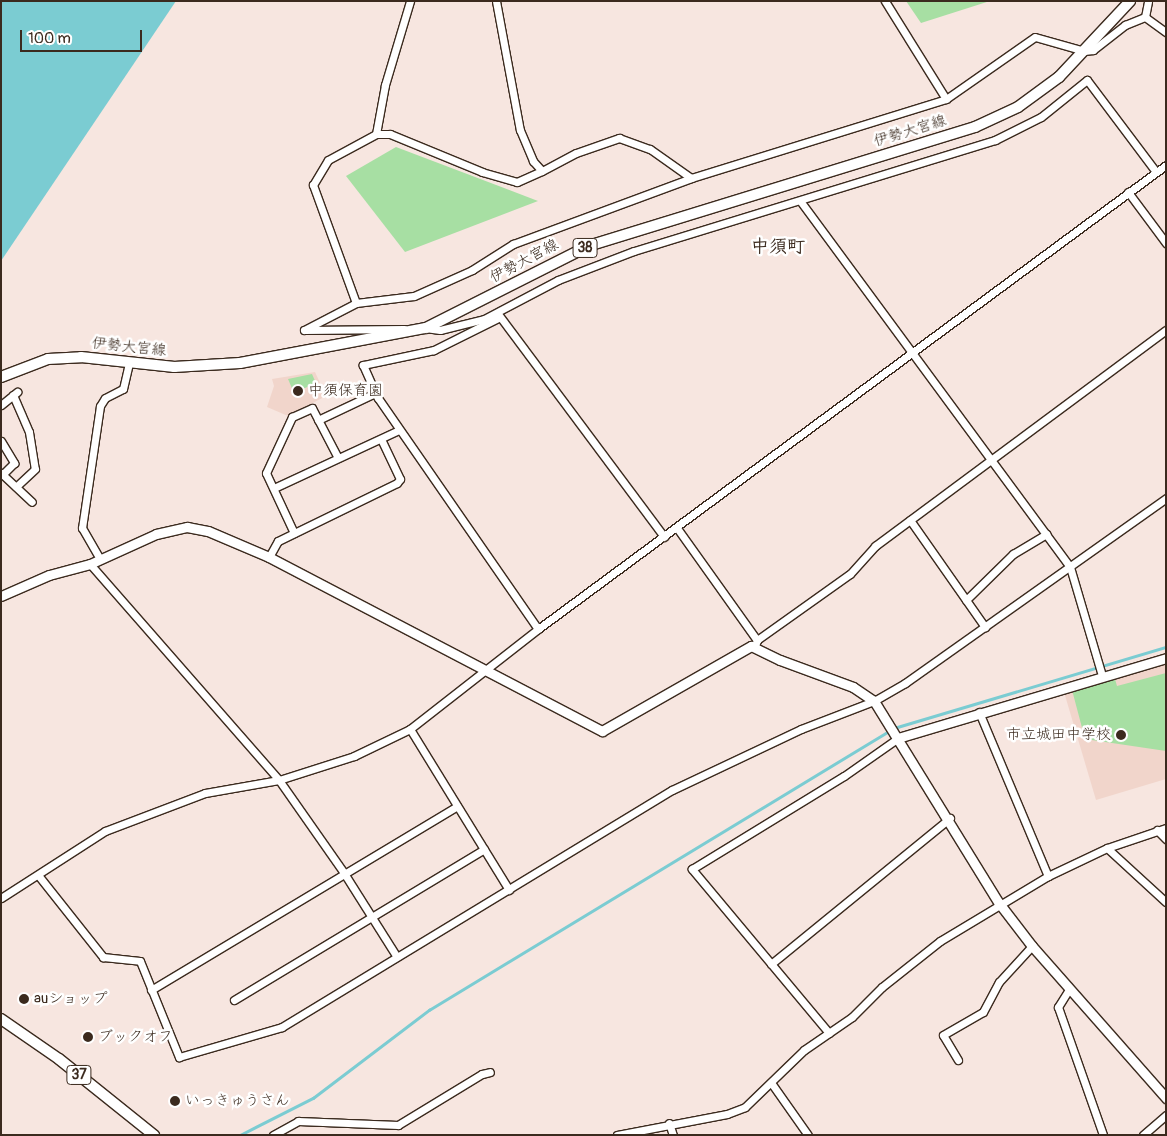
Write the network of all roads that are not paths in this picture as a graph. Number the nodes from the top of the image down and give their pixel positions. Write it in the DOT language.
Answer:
graph roads {
  1 [pos="410,1"];
  2 [pos="496,1"];
  3 [pos="885,1"];
  4 [pos="1130,1"];
  5 [pos="1148,1"];
  6 [pos="1145,17"];
  7 [pos="1166,32"];
  8 [pos="1084,51"];
  9 [pos="946,99"];
  10 [pos="376,134"];
  11 [pos="1166,165"];
  12 [pos="542,171"];
  13 [pos="1156,172"];
  14 [pos="691,178"];
  15 [pos="1128,192"];
  16 [pos="801,202"];
  17 [pos="1166,243"];
  18 [pos="356,303"];
  19 [pos="499,316"];
  20 [pos="426,328"];
  21 [pos="1166,330"];
  22 [pos="912,352"];
  23 [pos="129,362"];
  24 [pos="1,377"];
  25 [pos="375,393"];
  26 [pos="1,405"];
  27 [pos="318,420"];
  28 [pos="399,430"];
  29 [pos="381,439"];
  30 [pos="1,442"];
  31 [pos="338,458"];
  32 [pos="993,460"];
  33 [pos="2,474"];
  34 [pos="16,487"];
  35 [pos="274,488"];
  36 [pos="1166,498"];
  37 [pos="32,502"];
  38 [pos="910,520"];
  39 [pos="677,528"];
  40 [pos="294,533"];
  41 [pos="1046,534"];
  42 [pos="664,537"];
  43 [pos="269,557"];
  44 [pos="100,559"];
  45 [pos="90,564"];
  46 [pos="1070,567"];
  47 [pos="1,596"];
  48 [pos="966,600"];
  49 [pos="985,627"];
  50 [pos="538,630"];
  51 [pos="756,643"];
  52 [pos="1166,658"];
  53 [pos="486,671"];
  54 [pos="1101,674"];
  55 [pos="874,701"];
  56 [pos="979,712"];
  57 [pos="410,729"];
  58 [pos="897,736"];
  59 [pos="279,780"];
  60 [pos="457,806"];
  61 [pos="950,818"];
  62 [pos="1166,828"];
  63 [pos="1157,830"];
  64 [pos="1166,839"];
  65 [pos="1107,848"];
  66 [pos="484,849"];
  67 [pos="344,873"];
  68 [pos="38,875"];
  69 [pos="1048,876"];
  70 [pos="509,890"];
  71 [pos="1,898"];
  72 [pos="1166,902"];
  73 [pos="999,903"];
  74 [pos="370,916"];
  75 [pos="1032,946"];
  76 [pos="397,958"];
  77 [pos="771,964"];
  78 [pos="151,990"];
  79 [pos="1068,990"];
  80 [pos="234,1000"];
  81 [pos="1,1018"];
  82 [pos="829,1033"];
  83 [pos="958,1060"];
  84 [pos="490,1072"];
  85 [pos="772,1084"];
  86 [pos="1166,1098"];
  87 [pos="1166,1115"];
  88 [pos="669,1123"];
  89 [pos="154,1135"];
  90 [pos="274,1135"];
  91 [pos="617,1135"];
  92 [pos="673,1135"];
  93 [pos="808,1135"];
  94 [pos="1103,1135"];
  95 [pos="1143,1135"];
  1 -- 10 [label="street"];
  2 -- 12 [label="street"];
  3 -- 9 [label="street"];
  4 -- 8 [label="main road, 伊勢大宮線 / 38"];
  5 -- 6 [label="street"];
  6 -- 7 [label="street"];
  6 -- 8 [label="street"];
  8 -- 9 [label="street"];
  8 -- 20 [label="main road, 伊勢大宮線 / 38"];
  9 -- 14 [label="street"];
  10 -- 12 [label="street"];
  10 -- 18 [label="street"];
  11 -- 13 [label="street"];
  12 -- 14 [label="street"];
  13 -- 15 [label="street"];
  13 -- 16 [label="street"];
  14 -- 18 [label="street"];
  15 -- 17 [label="street"];
  15 -- 22 [label="street"];
  16 -- 19 [label="street"];
  16 -- 22 [label="street"];
  18 -- 20 [label="street"];
  19 -- 20 [label="street"];
  19 -- 25 [label="street"];
  19 -- 42 [label="street"];
  20 -- 23 [label="main road, 伊勢大宮線 / 38"];
  21 -- 32 [label="street"];
  22 -- 32 [label="street"];
  22 -- 39 [label="street"];
  23 -- 24 [label="main road, 伊勢大宮線 / 38"];
  23 -- 44 [label="street"];
  25 -- 27 [label="street"];
  25 -- 28 [label="street"];
  26 -- 34 [label="street"];
  27 -- 31 [label="street"];
  27 -- 35 [label="street"];
  28 -- 29 [label="street"];
  28 -- 50 [label="street"];
  29 -- 31 [label="street"];
  29 -- 40 [label="street"];
  30 -- 33 [label="street"];
  31 -- 35 [label="street"];
  32 -- 38 [label="street"];
  32 -- 41 [label="street"];
  33 -- 34 [label="street"];
  34 -- 37 [label="street"];
  35 -- 40 [label="street"];
  36 -- 46 [label="street"];
  38 -- 48 [label="street"];
  38 -- 51 [label="street"];
  39 -- 42 [label="street"];
  39 -- 51 [label="street"];
  40 -- 43 [label="street"];
  41 -- 46 [label="street"];
  41 -- 48 [label="street"];
  42 -- 50 [label="street"];
  43 -- 44 [label="street"];
  43 -- 53 [label="street"];
  44 -- 45 [label="street"];
  45 -- 47 [label="street"];
  45 -- 59 [label="street"];
  46 -- 49 [label="street"];
  46 -- 54 [label="street"];
  48 -- 49 [label="street"];
  49 -- 55 [label="street"];
  50 -- 53 [label="street"];
  51 -- 53 [label="street"];
  51 -- 55 [label="street"];
  52 -- 54 [label="street"];
  53 -- 57 [label="street"];
  54 -- 56 [label="street"];
  55 -- 58 [label="street"];
  55 -- 70 [label="street"];
  56 -- 58 [label="street"];
  56 -- 69 [label="street"];
  57 -- 59 [label="street"];
  57 -- 60 [label="street"];
  58 -- 61 [label="street"];
  58 -- 77 [label="street"];
  59 -- 67 [label="street"];
  59 -- 68 [label="street"];
  60 -- 66 [label="street"];
  60 -- 67 [label="street"];
  61 -- 73 [label="street"];
  61 -- 77 [label="street"];
  62 -- 63 [label="street"];
  63 -- 64 [label="street"];
  63 -- 65 [label="street"];
  65 -- 69 [label="street"];
  65 -- 72 [label="street"];
  66 -- 70 [label="street"];
  66 -- 74 [label="street"];
  67 -- 74 [label="street"];
  67 -- 78 [label="street"];
  68 -- 71 [label="street"];
  68 -- 78 [label="street"];
  69 -- 73 [label="street"];
  70 -- 76 [label="street"];
  73 -- 75 [label="street"];
  73 -- 82 [label="street"];
  74 -- 76 [label="street"];
  74 -- 80 [label="street"];
  75 -- 79 [label="street"];
  75 -- 83 [label="street"];
  76 -- 78 [label="street"];
  77 -- 82 [label="street"];
  79 -- 86 [label="street"];
  79 -- 94 [label="street"];
  81 -- 89 [label="main road, 37"];
  82 -- 85 [label="street"];
  84 -- 90 [label="street"];
  85 -- 88 [label="street"];
  85 -- 93 [label="street"];
  87 -- 95 [label="street"];
  88 -- 91 [label="street"];
  88 -- 92 [label="street"];
}
